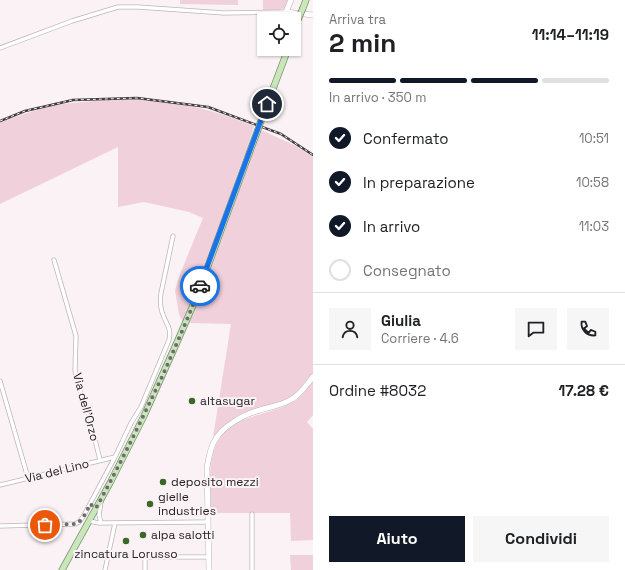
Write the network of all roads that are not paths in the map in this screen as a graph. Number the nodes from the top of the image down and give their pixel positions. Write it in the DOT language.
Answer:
graph roads {
  1 [pos="291,0"];
  2 [pos="306,0"];
  3 [pos="257,12"];
  4 [pos="286,12"];
  5 [pos="301,13"];
  6 [pos="301,14"];
  7 [pos="313,15"];
  8 [pos="0,48"];
  9 [pos="285,56"];
  10 [pos="173,236"];
  11 [pos="54,260"];
  12 [pos="313,377"];
  13 [pos="0,381"];
  14 [pos="115,457"];
  15 [pos="100,460"];
  16 [pos="28,478"];
  17 [pos="0,485"];
  18 [pos="101,500"];
  19 [pos="90,504"];
  20 [pos="96,508"];
  21 [pos="252,514"];
  22 [pos="91,518"];
  23 [pos="101,521"];
  24 [pos="208,522"];
  25 [pos="115,523"];
  26 [pos="0,526"];
  27 [pos="209,556"];
  28 [pos="62,570"];
  29 [pos="105,570"];
  30 [pos="145,570"];
  31 [pos="209,570"];
  32 [pos="252,570"];
  1 -- 4 [label="main road"];
  2 -- 5 [label="main road, bridge"];
  3 -- 8 [label="street"];
  6 -- 7 [label="main road"];
  9 -- 18 [label="main road, bridge"];
  10 -- 14 [label="street"];
  11 -- 15 [label="street, Via dell'Orzo"];
  12 -- 24 [label="main road"];
  13 -- 16 [label="street"];
  14 -- 15 [label="street, Via del Lino"];
  14 -- 19 [label="street"];
  15 -- 16 [label="street, Via del Lino"];
  16 -- 17 [label="street, Via del Lino"];
  18 -- 20 [label="main road"];
  18 -- 23 [label="street"];
  19 -- 20 [label="street"];
  19 -- 26 [label="street"];
  20 -- 22 [label="main road"];
  21 -- 32 [label="street"];
  22 -- 23 [label="street"];
  22 -- 28 [label="main road"];
  23 -- 25 [label="street"];
  24 -- 25 [label="street"];
  24 -- 27 [label="main road"];
  25 -- 29 [label="street"];
  27 -- 30 [label="street"];
  27 -- 31 [label="main road"];
}
